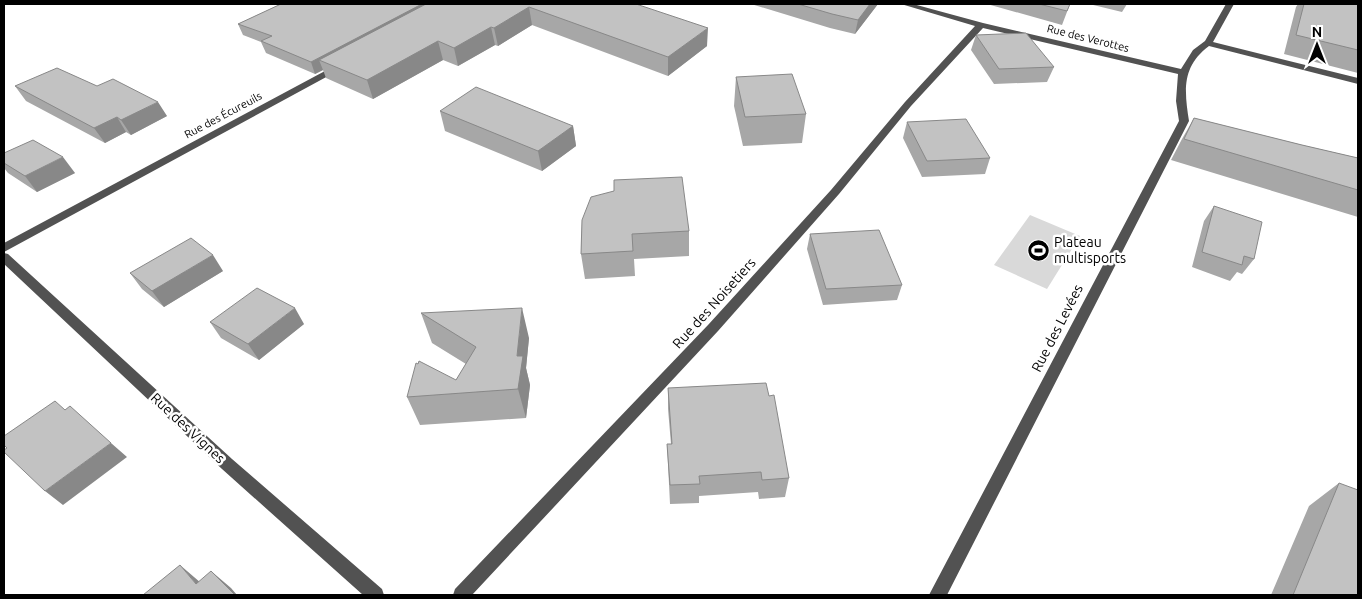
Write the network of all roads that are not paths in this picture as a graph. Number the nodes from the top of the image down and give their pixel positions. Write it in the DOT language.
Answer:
graph roads {
  1 [pos="905,4"];
  2 [pos="1230,4"];
  3 [pos="982,25"];
  4 [pos="1208,43"];
  5 [pos="350,60"];
  6 [pos="1183,72"];
  7 [pos="1358,81"];
  8 [pos="4,248"];
  9 [pos="4,257"];
  10 [pos="376,595"];
  11 [pos="462,595"];
  12 [pos="938,595"];
  1 -- 3 [label="street, Rue des Verottes"];
  2 -- 4 [label="street"];
  3 -- 6 [label="street, Rue des Verottes"];
  3 -- 11 [label="street, Rue des Noisetiers"];
  4 -- 6 [label="street"];
  4 -- 7 [label="street"];
  5 -- 8 [label="street, Rue des Écureuils"];
  6 -- 12 [label="street, Rue des Levées"];
  9 -- 10 [label="street, Rue des Vignes"];
}
